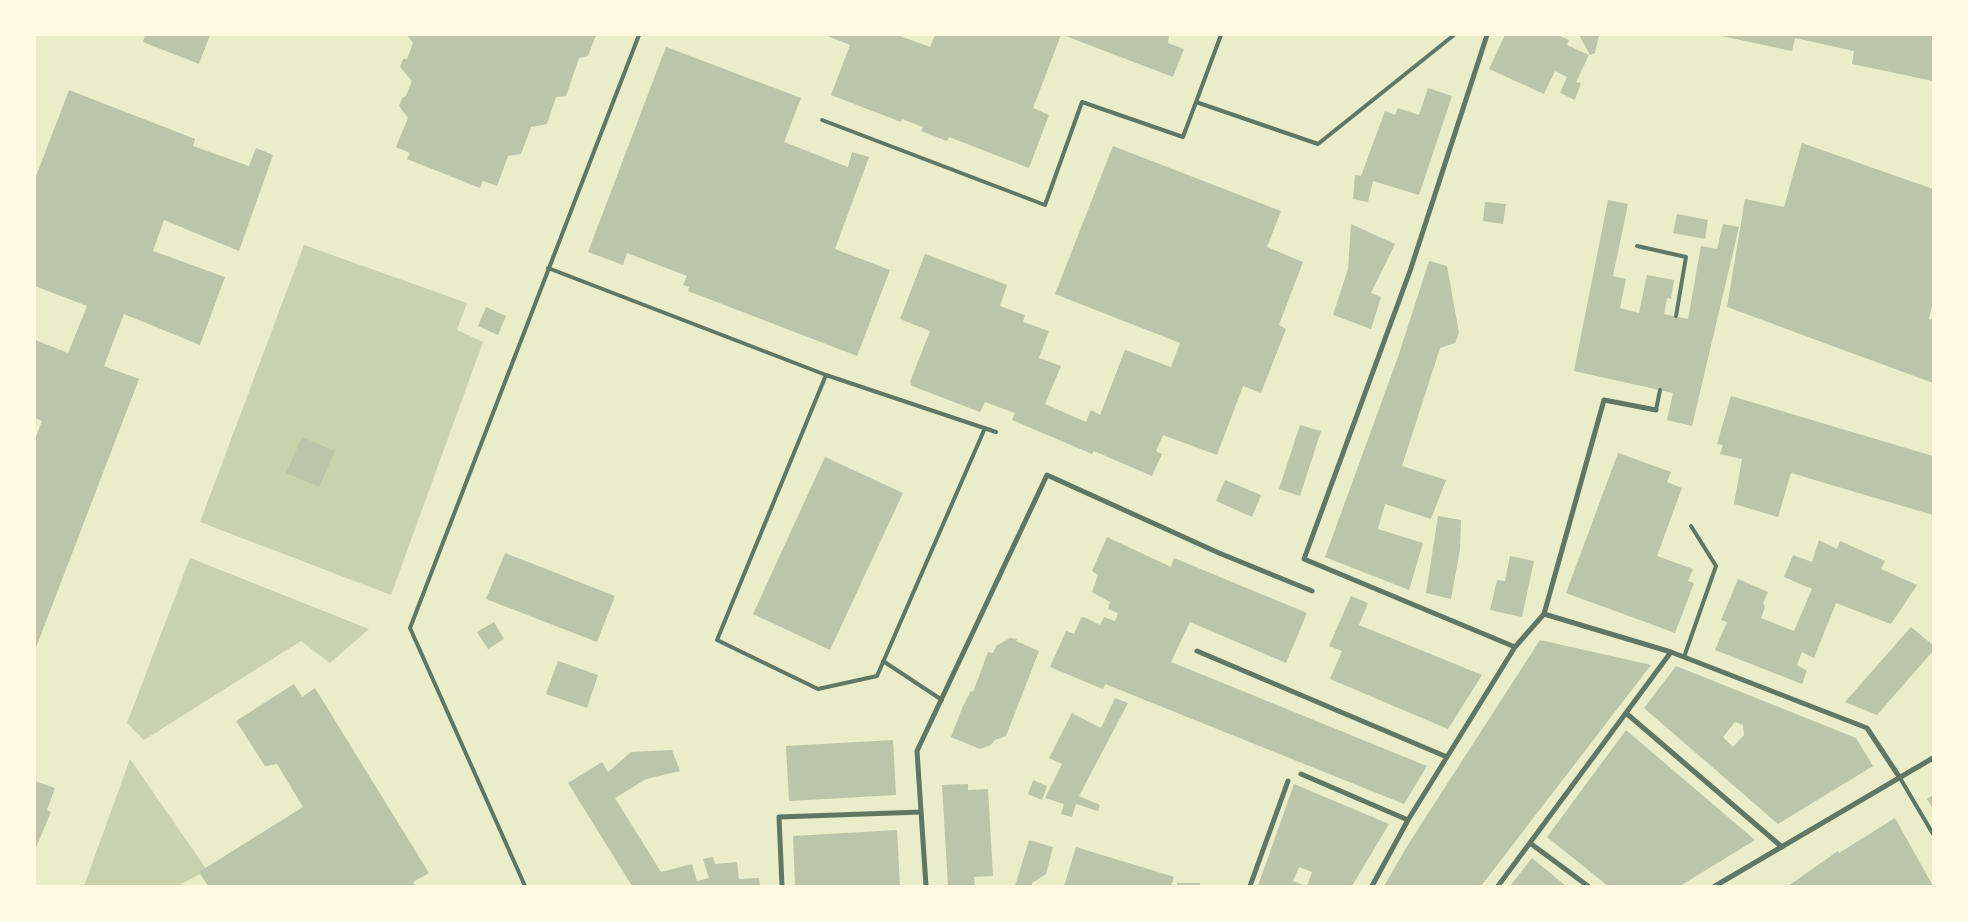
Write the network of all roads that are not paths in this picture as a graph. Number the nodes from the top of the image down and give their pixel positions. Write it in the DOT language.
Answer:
graph roads {
  1 [pos="640,35"];
  2 [pos="1221,35"];
  3 [pos="1454,35"];
  4 [pos="1487,35"];
  5 [pos="1196,102"];
  6 [pos="822,120"];
  7 [pos="1637,246"];
  8 [pos="548,268"];
  9 [pos="1676,316"];
  10 [pos="826,375"];
  11 [pos="1660,390"];
  12 [pos="1656,410"];
  13 [pos="985,428"];
  14 [pos="996,432"];
  15 [pos="1691,526"];
  16 [pos="1312,591"];
  17 [pos="1544,614"];
  18 [pos="1515,647"];
  19 [pos="1197,652"];
  20 [pos="1671,652"];
  21 [pos="1684,657"];
  22 [pos="883,661"];
  23 [pos="942,700"];
  24 [pos="1626,713"];
  25 [pos="1447,757"];
  26 [pos="1933,758"];
  27 [pos="1301,774"];
  28 [pos="1900,778"];
  29 [pos="1288,781"];
  30 [pos="921,812"];
  31 [pos="1408,820"];
  32 [pos="1933,834"];
  33 [pos="1530,843"];
  34 [pos="1782,847"];
  35 [pos="525,886"];
  36 [pos="782,886"];
  37 [pos="926,886"];
  38 [pos="1250,886"];
  39 [pos="1372,886"];
  40 [pos="1498,886"];
  41 [pos="1588,886"];
  42 [pos="1715,886"];
  1 -- 8 [label="lane"];
  2 -- 5 [label="lane"];
  3 -- 5 [label="lane"];
  4 -- 18 [label="street"];
  5 -- 6 [label="lane"];
  7 -- 9 [label="lane"];
  8 -- 10 [label="lane"];
  8 -- 35 [label="lane"];
  10 -- 13 [label="lane"];
  10 -- 22 [label="lane"];
  11 -- 12 [label="lane"];
  12 -- 17 [label="street"];
  13 -- 14 [label="lane"];
  13 -- 22 [label="lane"];
  15 -- 21 [label="lane"];
  16 -- 23 [label="street"];
  17 -- 18 [label="street"];
  17 -- 20 [label="street"];
  18 -- 25 [label="street"];
  19 -- 25 [label="street"];
  20 -- 21 [label="street"];
  20 -- 24 [label="street"];
  21 -- 28 [label="street"];
  22 -- 23 [label="lane"];
  23 -- 30 [label="street"];
  24 -- 33 [label="street"];
  24 -- 34 [label="street"];
  25 -- 31 [label="street"];
  26 -- 28 [label="street"];
  27 -- 31 [label="street"];
  28 -- 32 [label="lane"];
  28 -- 34 [label="street"];
  29 -- 38 [label="street"];
  30 -- 36 [label="street"];
  30 -- 37 [label="street"];
  31 -- 39 [label="street"];
  33 -- 40 [label="street"];
  33 -- 41 [label="street"];
  34 -- 42 [label="street"];
}
